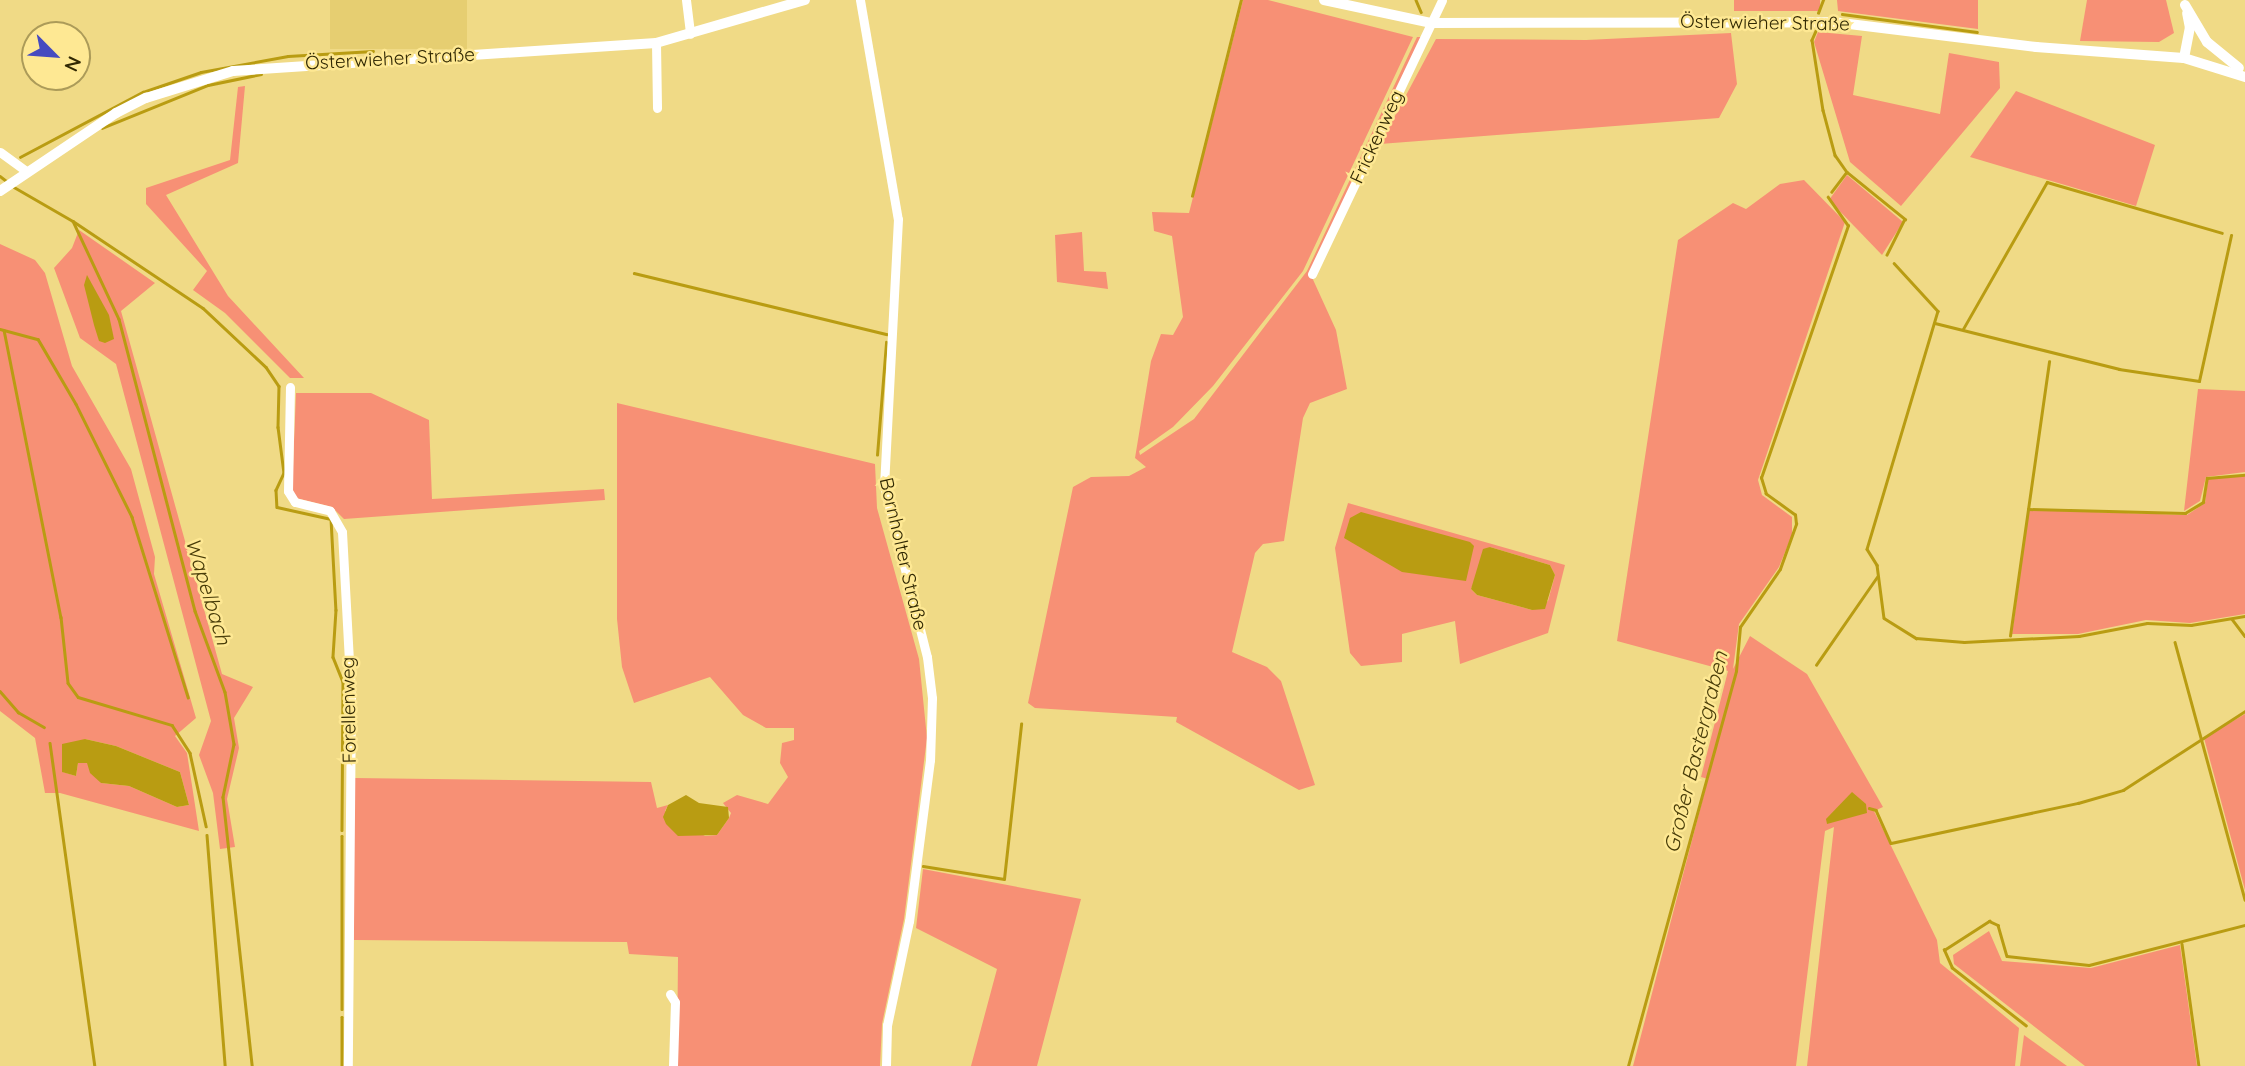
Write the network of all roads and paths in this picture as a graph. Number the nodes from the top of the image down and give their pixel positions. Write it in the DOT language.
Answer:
graph roads {
  1 [pos="686,0"];
  2 [pos="805,0"];
  3 [pos="860,0"];
  4 [pos="1324,0"];
  5 [pos="1442,0"];
  6 [pos="2184,3"];
  7 [pos="1431,23"];
  8 [pos="2201,31"];
  9 [pos="690,34"];
  10 [pos="656,43"];
  11 [pos="2184,58"];
  12 [pos="2197,60"];
  13 [pos="2245,71"];
  14 [pos="2245,77"];
  15 [pos="657,108"];
  16 [pos="0,152"];
  17 [pos="23,174"];
  18 [pos="2,189"];
  19 [pos="1312,274"];
  20 [pos="290,387"];
  21 [pos="670,994"];
  22 [pos="348,1066"];
  23 [pos="673,1066"];
  24 [pos="886,1066"];
  1 -- 9 [label="street"];
  2 -- 9 [label="street, Österwieher Straße"];
  3 -- 24 [label="street, Bornholter Straße"];
  4 -- 7 [label="street, Österwieher Straße"];
  5 -- 7 [label="street, Frickenweg"];
  6 -- 8 [label="street"];
  6 -- 11 [label="street"];
  7 -- 11 [label="street, Österwieher Straße"];
  7 -- 19 [label="street, Frickenweg"];
  8 -- 12 [label="street"];
  8 -- 13 [label="street"];
  9 -- 10 [label="street, Österwieher Straße"];
  10 -- 15 [label="street"];
  10 -- 17 [label="street, Österwieher Straße"];
  11 -- 12 [label="street, Österwieher Straße"];
  12 -- 14 [label="street, Österwieher Straße"];
  16 -- 17 [label="street"];
  17 -- 18 [label="street, Österwieher Straße"];
  20 -- 22 [label="street, Forellenweg"];
  21 -- 23 [label="street"];
}
